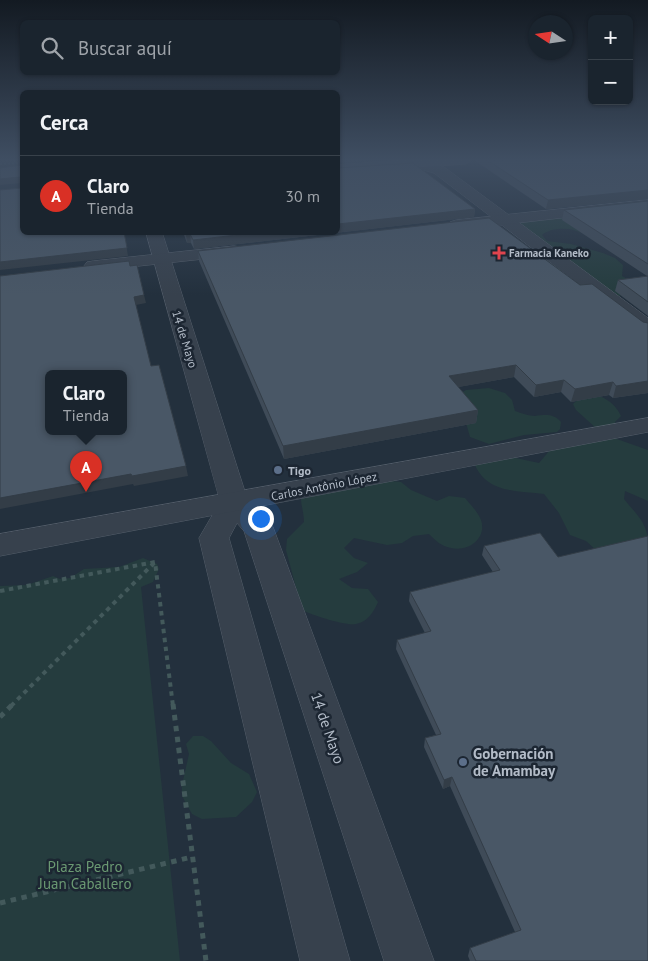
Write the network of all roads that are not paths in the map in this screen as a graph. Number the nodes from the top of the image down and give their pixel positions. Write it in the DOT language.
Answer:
graph roads {
  1 [pos="487,205"];
  2 [pos="640,205"];
  3 [pos="505,220"];
  4 [pos="436,228"];
  5 [pos="155,235"];
  6 [pos="249,249"];
  7 [pos="161,259"];
  8 [pos="76,268"];
  9 [pos="648,328"];
  10 [pos="648,425"];
  11 [pos="234,502"];
  12 [pos="0,545"];
  13 [pos="325,961"];
  14 [pos="409,961"];
  1 -- 3 [label="street"];
  2 -- 3 [label="street"];
  3 -- 4 [label="street"];
  3 -- 9 [label="street"];
  5 -- 7 [label="street, 14 de Mayo"];
  6 -- 7 [label="street"];
  7 -- 8 [label="street"];
  7 -- 11 [label="street, 14 de Mayo"];
  10 -- 11 [label="street, Carlos Antônio López"];
  11 -- 12 [label="street, Carlos Antônio López"];
  11 -- 13 [label="street"];
  11 -- 14 [label="street, 14 de Mayo"];
}
